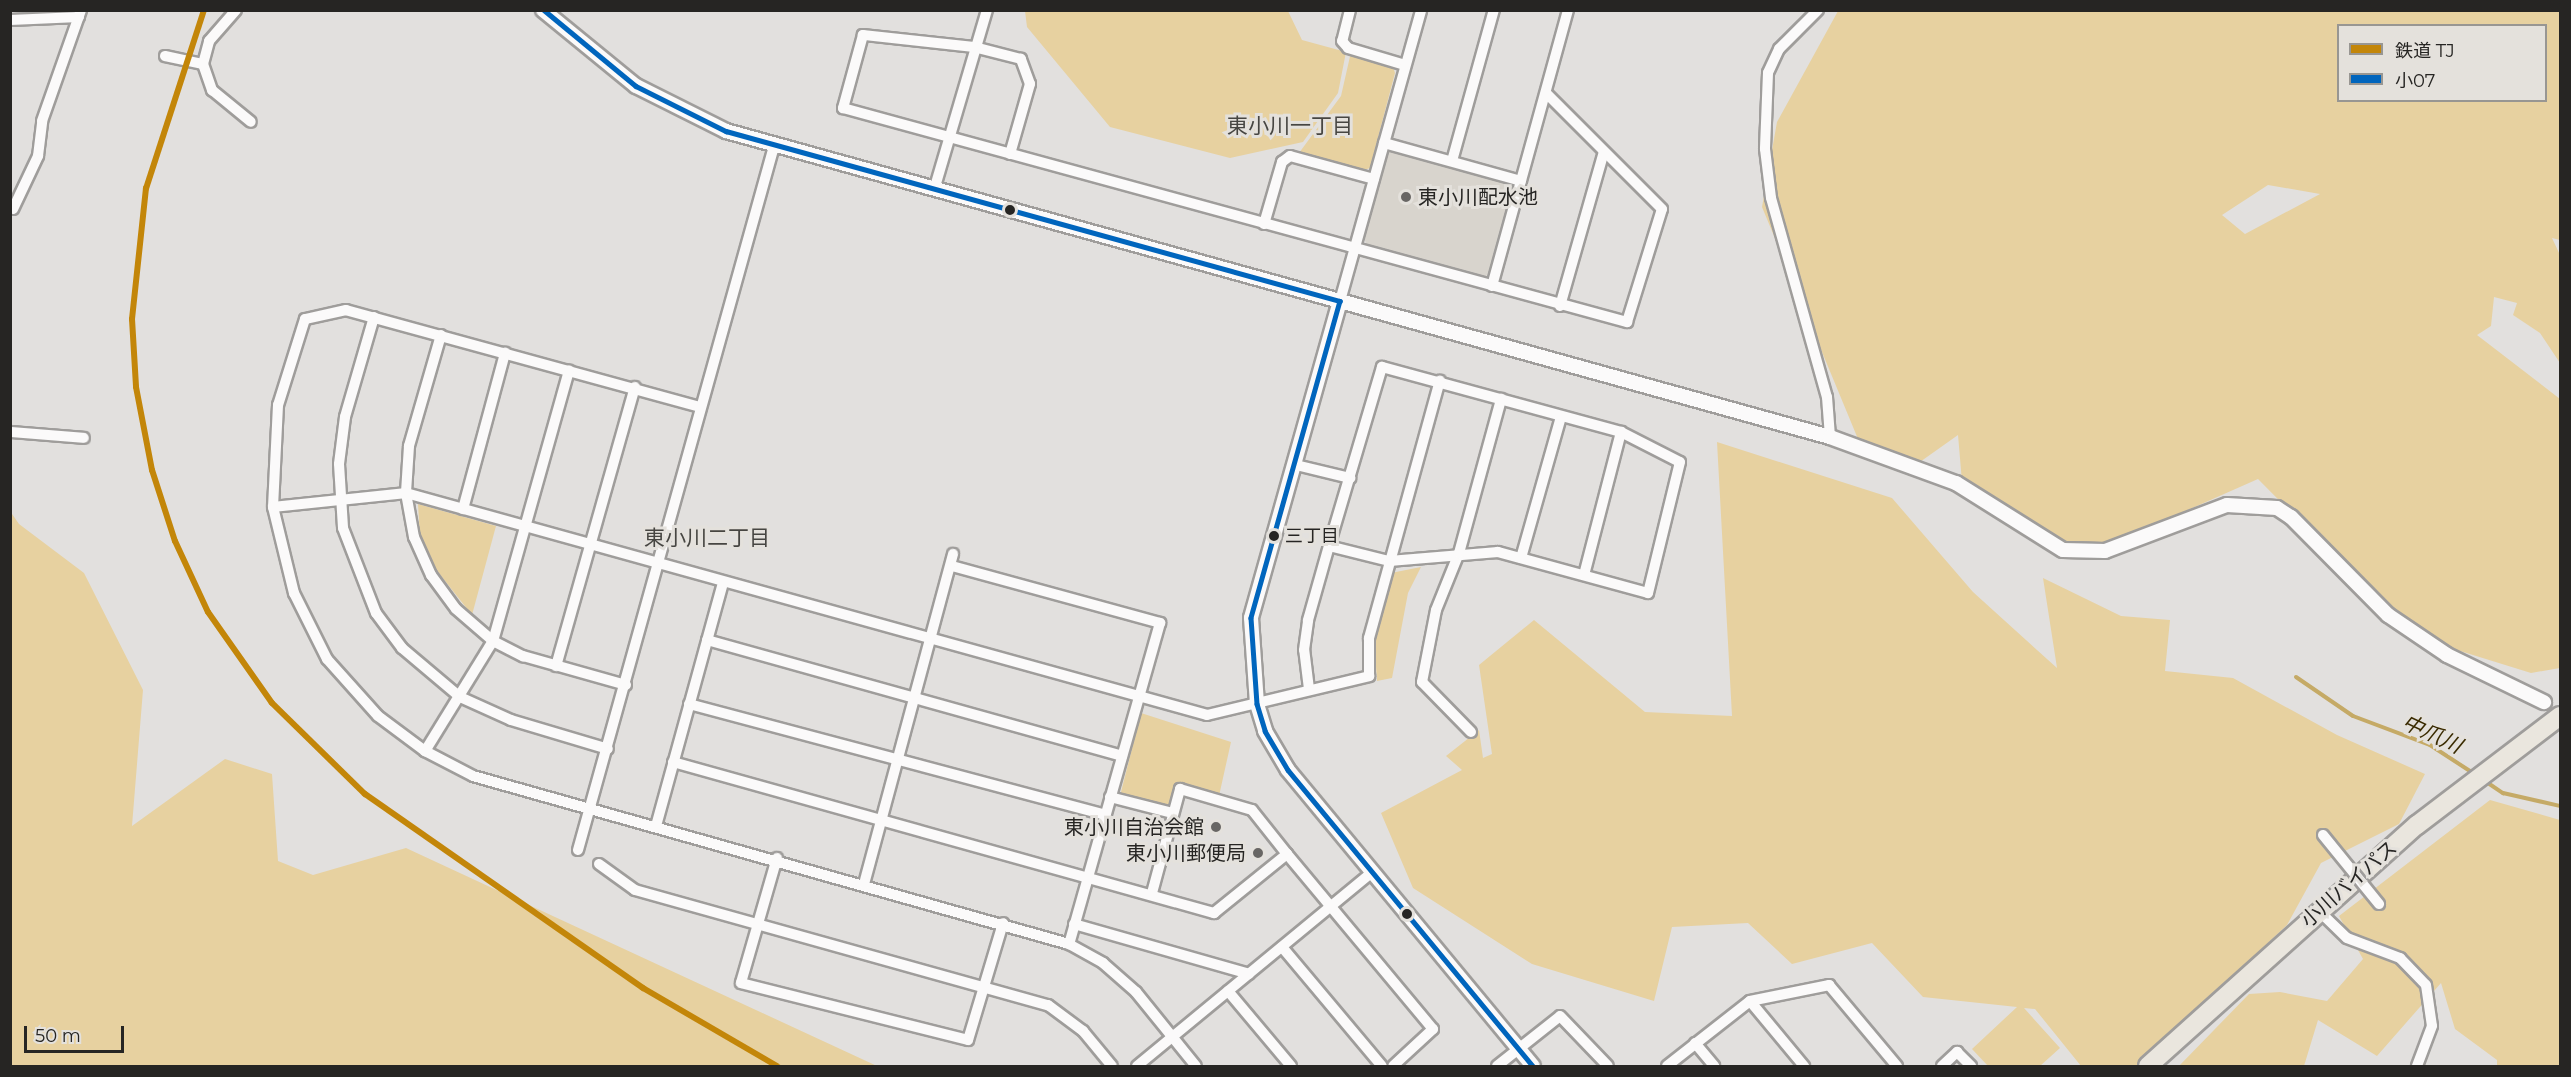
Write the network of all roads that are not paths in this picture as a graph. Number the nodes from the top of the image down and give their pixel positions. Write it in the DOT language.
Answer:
graph roads {
  1 [pos="237,10"];
  2 [pos="543,10"];
  3 [pos="987,10"];
  4 [pos="1350,10"];
  5 [pos="1420,10"];
  6 [pos="1494,10"];
  7 [pos="1568,10"];
  8 [pos="1818,10"];
  9 [pos="80,14"];
  10 [pos="10,20"];
  11 [pos="974,47"];
  12 [pos="165,56"];
  13 [pos="203,64"];
  14 [pos="1406,65"];
  15 [pos="1546,93"];
  16 [pos="251,122"];
  17 [pos="949,137"];
  18 [pos="1384,143"];
  19 [pos="774,146"];
  20 [pos="1604,152"];
  21 [pos="1010,153"];
  22 [pos="1452,161"];
  23 [pos="1374,179"];
  24 [pos="1521,181"];
  25 [pos="934,189"];
  26 [pos="14,209"];
  27 [pos="1264,224"];
  28 [pos="1354,250"];
  29 [pos="1492,286"];
  30 [pos="1340,301"];
  31 [pos="1560,306"];
  32 [pos="374,317"];
  33 [pos="441,335"];
  34 [pos="505,353"];
  35 [pos="569,370"];
  36 [pos="1440,381"];
  37 [pos="635,387"];
  38 [pos="1500,399"];
  39 [pos="700,406"];
  40 [pos="1561,417"];
  41 [pos="10,432"];
  42 [pos="1621,432"];
  43 [pos="1830,436"];
  44 [pos="84,438"];
  45 [pos="1296,465"];
  46 [pos="1350,478"];
  47 [pos="406,494"];
  48 [pos="340,501"];
  49 [pos="273,507"];
  50 [pos="463,508"];
  51 [pos="525,528"];
  52 [pos="590,546"];
  53 [pos="1329,546"];
  54 [pos="1459,553"];
  55 [pos="953,554"];
  56 [pos="1521,558"];
  57 [pos="1389,561"];
  58 [pos="658,564"];
  59 [pos="952,566"];
  60 [pos="1584,575"];
  61 [pos="723,582"];
  62 [pos="932,639"];
  63 [pos="707,640"];
  64 [pos="493,641"];
  65 [pos="556,666"];
  66 [pos="626,685"];
  67 [pos="1309,689"];
  68 [pos="1139,695"];
  69 [pos="460,697"];
  70 [pos="915,700"];
  71 [pos="2544,702"];
  72 [pos="689,704"];
  73 [pos="1257,704"];
  74 [pos="2560,716"];
  75 [pos="1471,732"];
  76 [pos="608,749"];
  77 [pos="425,752"];
  78 [pos="1122,756"];
  79 [pos="898,760"];
  80 [pos="673,762"];
  81 [pos="1110,797"];
  82 [pos="591,808"];
  83 [pos="1173,813"];
  84 [pos="1105,815"];
  85 [pos="882,822"];
  86 [pos="656,826"];
  87 [pos="2323,835"];
  88 [pos="578,850"];
  89 [pos="1287,854"];
  90 [pos="777,858"];
  91 [pos="600,864"];
  92 [pos="1372,872"];
  93 [pos="1088,876"];
  94 [pos="864,884"];
  95 [pos="1152,893"];
  96 [pos="1332,904"];
  97 [pos="2379,904"];
  98 [pos="2318,910"];
  99 [pos="761,921"];
  100 [pos="1003,923"];
  101 [pos="1074,924"];
  102 [pos="1070,944"];
  103 [pos="1282,947"];
  104 [pos="1249,974"];
  105 [pos="987,986"];
  106 [pos="1228,991"];
  107 [pos="1750,1001"];
  108 [pos="1171,1038"];
  109 [pos="1695,1043"];
  110 [pos="1518,1048"];
  111 [pos="1112,1066"];
  112 [pos="1137,1066"];
  113 [pos="1196,1066"];
  114 [pos="1292,1066"];
  115 [pos="1382,1066"];
  116 [pos="1393,1066"];
  117 [pos="1497,1066"];
  118 [pos="1533,1066"];
  119 [pos="1608,1066"];
  120 [pos="1667,1066"];
  121 [pos="1714,1066"];
  122 [pos="1804,1066"];
  123 [pos="1897,1066"];
  124 [pos="1942,1066"];
  125 [pos="1971,1066"];
  126 [pos="2148,1066"];
  127 [pos="2417,1066"];
  1 -- 13 [label="street"];
  2 -- 19 [label="street"];
  3 -- 11 [label="street"];
  4 -- 14 [label="street"];
  5 -- 14 [label="street"];
  6 -- 22 [label="street"];
  7 -- 15 [label="street"];
  8 -- 43 [label="street"];
  9 -- 10 [label="street"];
  9 -- 26 [label="street"];
  11 -- 17 [label="street"];
  11 -- 17 [label="street"];
  11 -- 21 [label="street"];
  12 -- 13 [label="street"];
  13 -- 16 [label="street"];
  14 -- 18 [label="street"];
  15 -- 20 [label="street"];
  15 -- 24 [label="street"];
  17 -- 21 [label="street"];
  17 -- 25 [label="street"];
  18 -- 22 [label="street"];
  18 -- 23 [label="street"];
  19 -- 25 [label="street"];
  19 -- 39 [label="street"];
  20 -- 31 [label="street"];
  20 -- 31 [label="street"];
  21 -- 27 [label="street"];
  22 -- 24 [label="street"];
  23 -- 27 [label="street"];
  23 -- 28 [label="street"];
  24 -- 29 [label="street"];
  25 -- 30 [label="street"];
  27 -- 28 [label="street"];
  28 -- 29 [label="street"];
  28 -- 30 [label="street"];
  29 -- 31 [label="street"];
  30 -- 43 [label="street"];
  30 -- 45 [label="street"];
  32 -- 33 [label="street"];
  32 -- 48 [label="street"];
  32 -- 49 [label="street"];
  33 -- 34 [label="street"];
  33 -- 47 [label="street"];
  34 -- 35 [label="street"];
  34 -- 50 [label="street"];
  35 -- 37 [label="street"];
  35 -- 51 [label="street"];
  36 -- 38 [label="street"];
  36 -- 46 [label="street"];
  36 -- 57 [label="street"];
  37 -- 39 [label="street"];
  37 -- 52 [label="street"];
  38 -- 40 [label="street"];
  38 -- 54 [label="street"];
  39 -- 58 [label="street"];
  40 -- 42 [label="street"];
  40 -- 56 [label="street"];
  41 -- 44 [label="street"];
  42 -- 60 [label="street"];
  42 -- 60 [label="street"];
  43 -- 71 [label="street"];
  45 -- 46 [label="street"];
  45 -- 73 [label="street"];
  46 -- 53 [label="street"];
  47 -- 48 [label="street"];
  47 -- 50 [label="street"];
  47 -- 64 [label="street"];
  48 -- 49 [label="street"];
  48 -- 69 [label="street"];
  49 -- 77 [label="street"];
  50 -- 51 [label="street"];
  51 -- 52 [label="street"];
  51 -- 64 [label="street"];
  52 -- 58 [label="street"];
  52 -- 65 [label="street"];
  53 -- 57 [label="street"];
  53 -- 67 [label="street"];
  54 -- 56 [label="street"];
  54 -- 57 [label="street"];
  54 -- 75 [label="street"];
  55 -- 59 [label="street"];
  56 -- 60 [label="street"];
  57 -- 67 [label="street"];
  58 -- 61 [label="street"];
  58 -- 66 [label="street"];
  59 -- 62 [label="street"];
  59 -- 68 [label="street"];
  61 -- 62 [label="street"];
  61 -- 63 [label="street"];
  62 -- 68 [label="street"];
  62 -- 70 [label="street"];
  63 -- 70 [label="street"];
  63 -- 72 [label="street"];
  64 -- 65 [label="street"];
  64 -- 69 [label="street"];
  65 -- 66 [label="street"];
  66 -- 76 [label="street"];
  67 -- 73 [label="street"];
  68 -- 73 [label="street"];
  68 -- 78 [label="street"];
  69 -- 76 [label="street"];
  69 -- 77 [label="street"];
  70 -- 78 [label="street"];
  70 -- 79 [label="street"];
  72 -- 79 [label="street"];
  72 -- 80 [label="street"];
  73 -- 92 [label="street"];
  74 -- 98 [label="highway, 小川バイパス"];
  76 -- 82 [label="street"];
  77 -- 82 [label="street"];
  78 -- 81 [label="street"];
  79 -- 84 [label="street"];
  79 -- 85 [label="street"];
  80 -- 85 [label="street"];
  80 -- 86 [label="street"];
  81 -- 83 [label="street"];
  81 -- 84 [label="street"];
  82 -- 86 [label="street"];
  82 -- 88 [label="street"];
  83 -- 89 [label="street"];
  83 -- 95 [label="street"];
  84 -- 93 [label="street"];
  85 -- 93 [label="street"];
  85 -- 94 [label="street"];
  86 -- 90 [label="street"];
  87 -- 97 [label="street, bridge"];
  89 -- 95 [label="street"];
  89 -- 96 [label="street"];
  90 -- 94 [label="street"];
  90 -- 99 [label="street"];
  91 -- 99 [label="street"];
  92 -- 96 [label="street"];
  92 -- 110 [label="street"];
  93 -- 95 [label="street"];
  93 -- 101 [label="street"];
  94 -- 100 [label="street"];
  96 -- 103 [label="street"];
  96 -- 116 [label="street"];
  98 -- 126 [label="highway, 小川バイパス"];
  98 -- 127 [label="street"];
  99 -- 105 [label="street"];
  99 -- 105 [label="street"];
  100 -- 102 [label="street"];
  100 -- 105 [label="street"];
  101 -- 102 [label="street"];
  101 -- 104 [label="street"];
  102 -- 108 [label="street"];
  103 -- 104 [label="street"];
  103 -- 115 [label="street"];
  104 -- 106 [label="street"];
  105 -- 111 [label="street"];
  106 -- 108 [label="street"];
  106 -- 114 [label="street"];
  107 -- 109 [label="street"];
  107 -- 122 [label="street"];
  107 -- 123 [label="street"];
  108 -- 112 [label="street"];
  108 -- 113 [label="street"];
  109 -- 120 [label="street"];
  109 -- 121 [label="street"];
  110 -- 117 [label="street"];
  110 -- 118 [label="street"];
  110 -- 119 [label="street"];
  124 -- 125 [label="street"];
}
